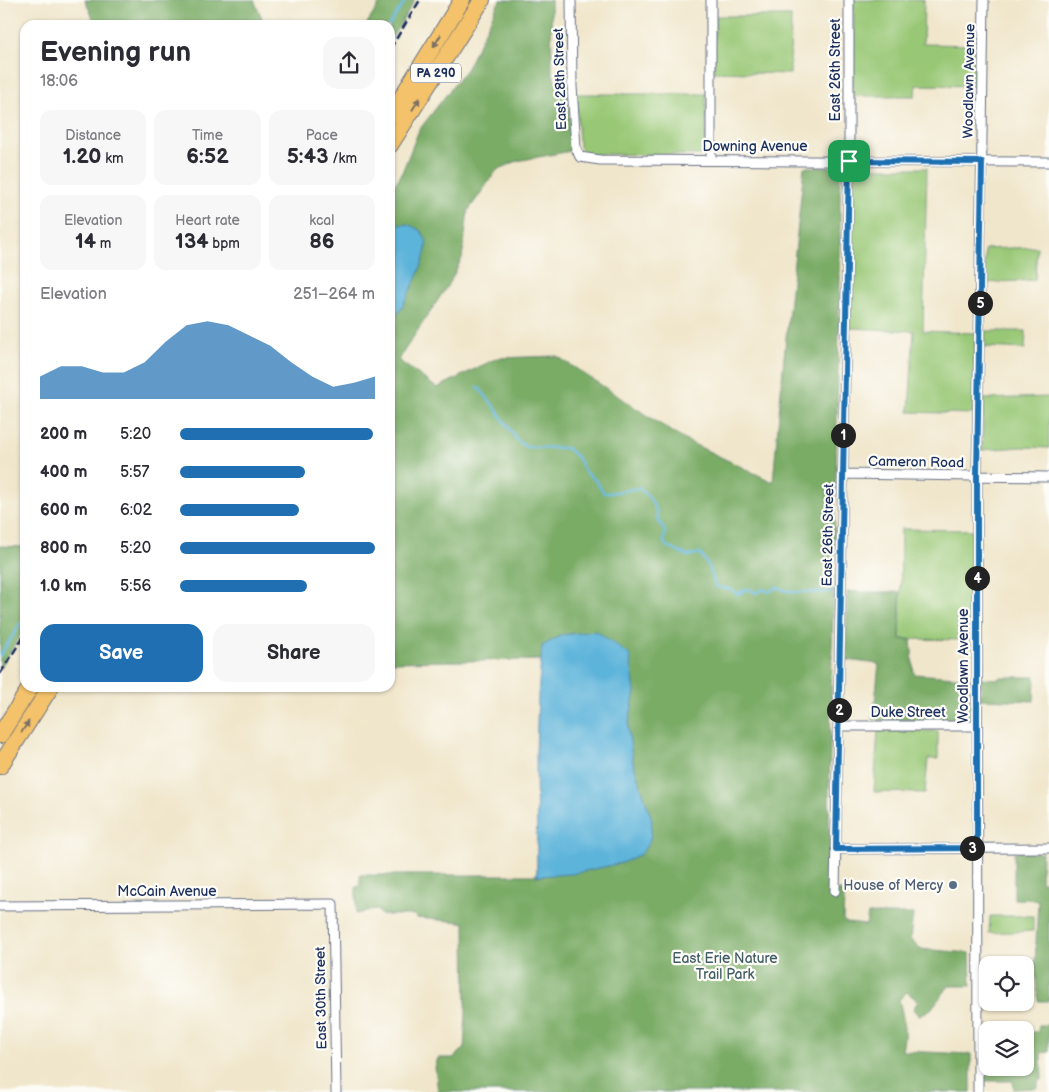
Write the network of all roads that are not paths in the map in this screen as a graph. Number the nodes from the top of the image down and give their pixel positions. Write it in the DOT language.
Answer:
graph roads {
  1 [pos="462,0"];
  2 [pos="482,0"];
  3 [pos="571,0"];
  4 [pos="711,0"];
  5 [pos="849,0"];
  6 [pos="984,0"];
  7 [pos="395,108"];
  8 [pos="395,137"];
  9 [pos="580,157"];
  10 [pos="711,160"];
  11 [pos="849,161"];
  12 [pos="982,162"];
  13 [pos="1049,162"];
  14 [pos="842,474"];
  15 [pos="977,476"];
  16 [pos="1049,477"];
  17 [pos="27,692"];
  18 [pos="47,692"];
  19 [pos="839,726"];
  20 [pos="977,726"];
  21 [pos="0,735"];
  22 [pos="0,766"];
  23 [pos="977,848"];
  24 [pos="1049,848"];
  25 [pos="836,849"];
  26 [pos="835,891"];
  27 [pos="333,904"];
  28 [pos="0,906"];
  29 [pos="336,1092"];
  30 [pos="978,1092"];
  1 -- 7 [label="highway, PA 290, one-way"];
  8 -- 2 [label="highway, PA 290, one-way"];
  3 -- 9 [label="street, East 28th Street"];
  4 -- 10 [label="street"];
  5 -- 11 [label="street, East 26th Street"];
  6 -- 12 [label="street, Woodlawn Avenue"];
  9 -- 10 [label="street, Downing Avenue"];
  10 -- 11 [label="street, Downing Avenue"];
  11 -- 12 [label="street, Downing Avenue"];
  11 -- 14 [label="street, East 26th Street"];
  12 -- 13 [label="street, Downing Avenue"];
  12 -- 15 [label="street, Woodlawn Avenue"];
  14 -- 15 [label="street, Cameron Road"];
  14 -- 19 [label="street, East 26th Street"];
  15 -- 16 [label="street, Cameron Road"];
  15 -- 20 [label="street, Woodlawn Avenue"];
  17 -- 21 [label="highway"];
  22 -- 18 [label="highway, one-way"];
  19 -- 20 [label="street, Duke Street"];
  19 -- 25 [label="street, East 26th Street"];
  20 -- 23 [label="street, Woodlawn Avenue"];
  23 -- 24 [label="street"];
  23 -- 25 [label="street"];
  23 -- 30 [label="street, Woodlawn Avenue"];
  25 -- 26 [label="street, East 26th Street"];
  27 -- 28 [label="street, McCain Avenue"];
  27 -- 29 [label="street, East 30th Street"];
}
